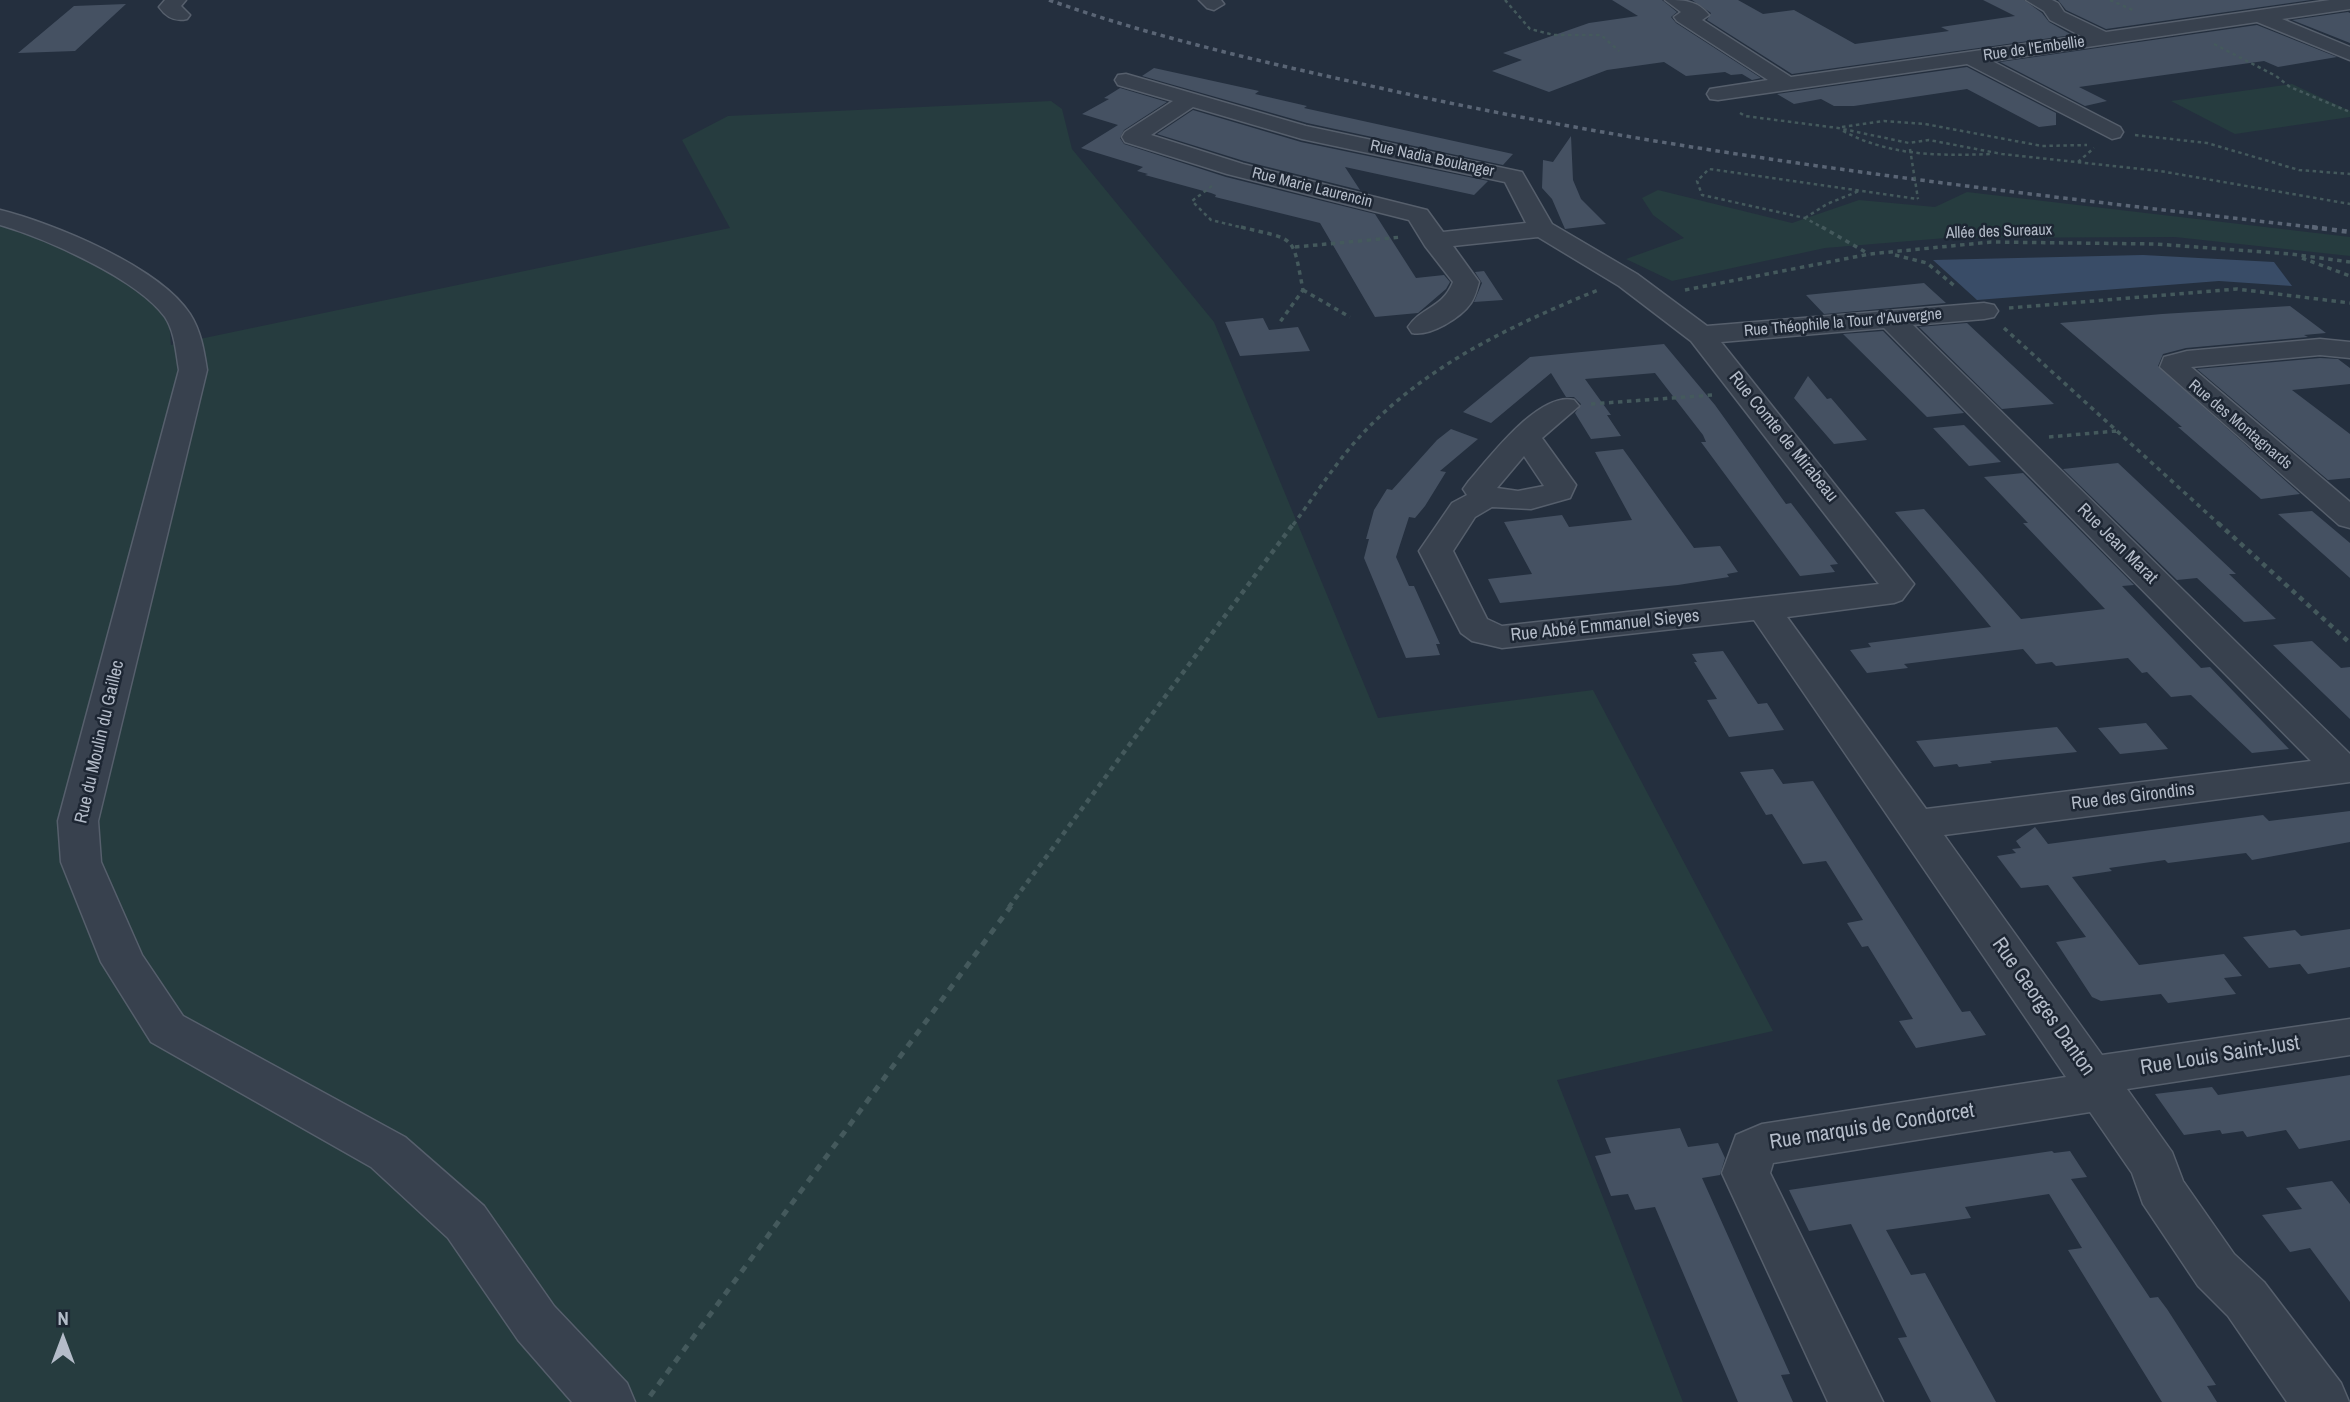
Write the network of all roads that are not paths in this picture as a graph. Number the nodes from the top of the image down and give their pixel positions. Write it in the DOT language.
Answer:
graph roads {
  1 [pos="1675,0"];
  2 [pos="2036,0"];
  3 [pos="2223,0"];
  4 [pos="2350,3"];
  5 [pos="2260,16"];
  6 [pos="2104,39"];
  7 [pos="2350,54"];
  8 [pos="1971,58"];
  9 [pos="1126,80"];
  10 [pos="1786,83"];
  11 [pos="1717,94"];
  12 [pos="1185,100"];
  13 [pos="2104,139"];
  14 [pos="0,217"];
  15 [pos="1542,229"];
  16 [pos="1432,237"];
  17 [pos="1984,311"];
  18 [pos="1891,319"];
  19 [pos="1422,327"];
  20 [pos="1701,335"];
  21 [pos="2350,350"];
  22 [pos="1564,406"];
  23 [pos="1525,436"];
  24 [pos="1486,497"];
  25 [pos="2349,515"];
  26 [pos="1895,588"];
  27 [pos="1764,608"];
  28 [pos="2346,770"];
  29 [pos="1916,825"];
  30 [pos="2350,1037"];
  31 [pos="2096,1084"];
  32 [pos="608,1402"];
  33 [pos="1856,1402"];
  34 [pos="2322,1402"];
  1 -- 10 [label="street"];
  2 -- 6 [label="street"];
  3 -- 5 [label="street"];
  4 -- 5 [label="street, Rue de l'Embellie"];
  5 -- 6 [label="street, Rue de l'Embellie"];
  5 -- 7 [label="street"];
  6 -- 8 [label="street, Rue de l'Embellie"];
  8 -- 10 [label="street, Rue de l'Embellie"];
  8 -- 13 [label="street"];
  9 -- 12 [label="street, Rue Nadia Boulanger"];
  10 -- 11 [label="street, Rue de l'Embellie"];
  12 -- 15 [label="street, Rue Nadia Boulanger"];
  12 -- 16 [label="street, Rue Marie Laurencin"];
  14 -- 32 [label="street, Rue du Moulin du Gaillec"];
  15 -- 16 [label="street"];
  15 -- 20 [label="street, Rue Comte de Mirabeau"];
  16 -- 19 [label="street, Rue Marie Laurencin"];
  17 -- 18 [label="street, Rue Théophile la Tour d'Auvergne"];
  18 -- 20 [label="street, Rue Théophile la Tour d'Auvergne"];
  18 -- 28 [label="street, Rue Jean Marat"];
  20 -- 26 [label="street, Rue Comte de Mirabeau"];
  21 -- 25 [label="street, Rue des Montagnards"];
  22 -- 23 [label="street"];
  23 -- 24 [label="street"];
  23 -- 24 [label="street"];
  24 -- 27 [label="street, Rue Abbé Emmanuel Sieyes"];
  26 -- 27 [label="street, Rue Abbé Emmanuel Sieyes"];
  27 -- 29 [label="street, Rue Georges Danton"];
  28 -- 29 [label="street, Rue des Girondins"];
  29 -- 31 [label="street, Rue Georges Danton"];
  30 -- 31 [label="street, Rue Louis Saint-Just"];
  31 -- 33 [label="street, Rue marquis de Condorcet"];
  31 -- 34 [label="street, Rue Georges Danton"];
}
